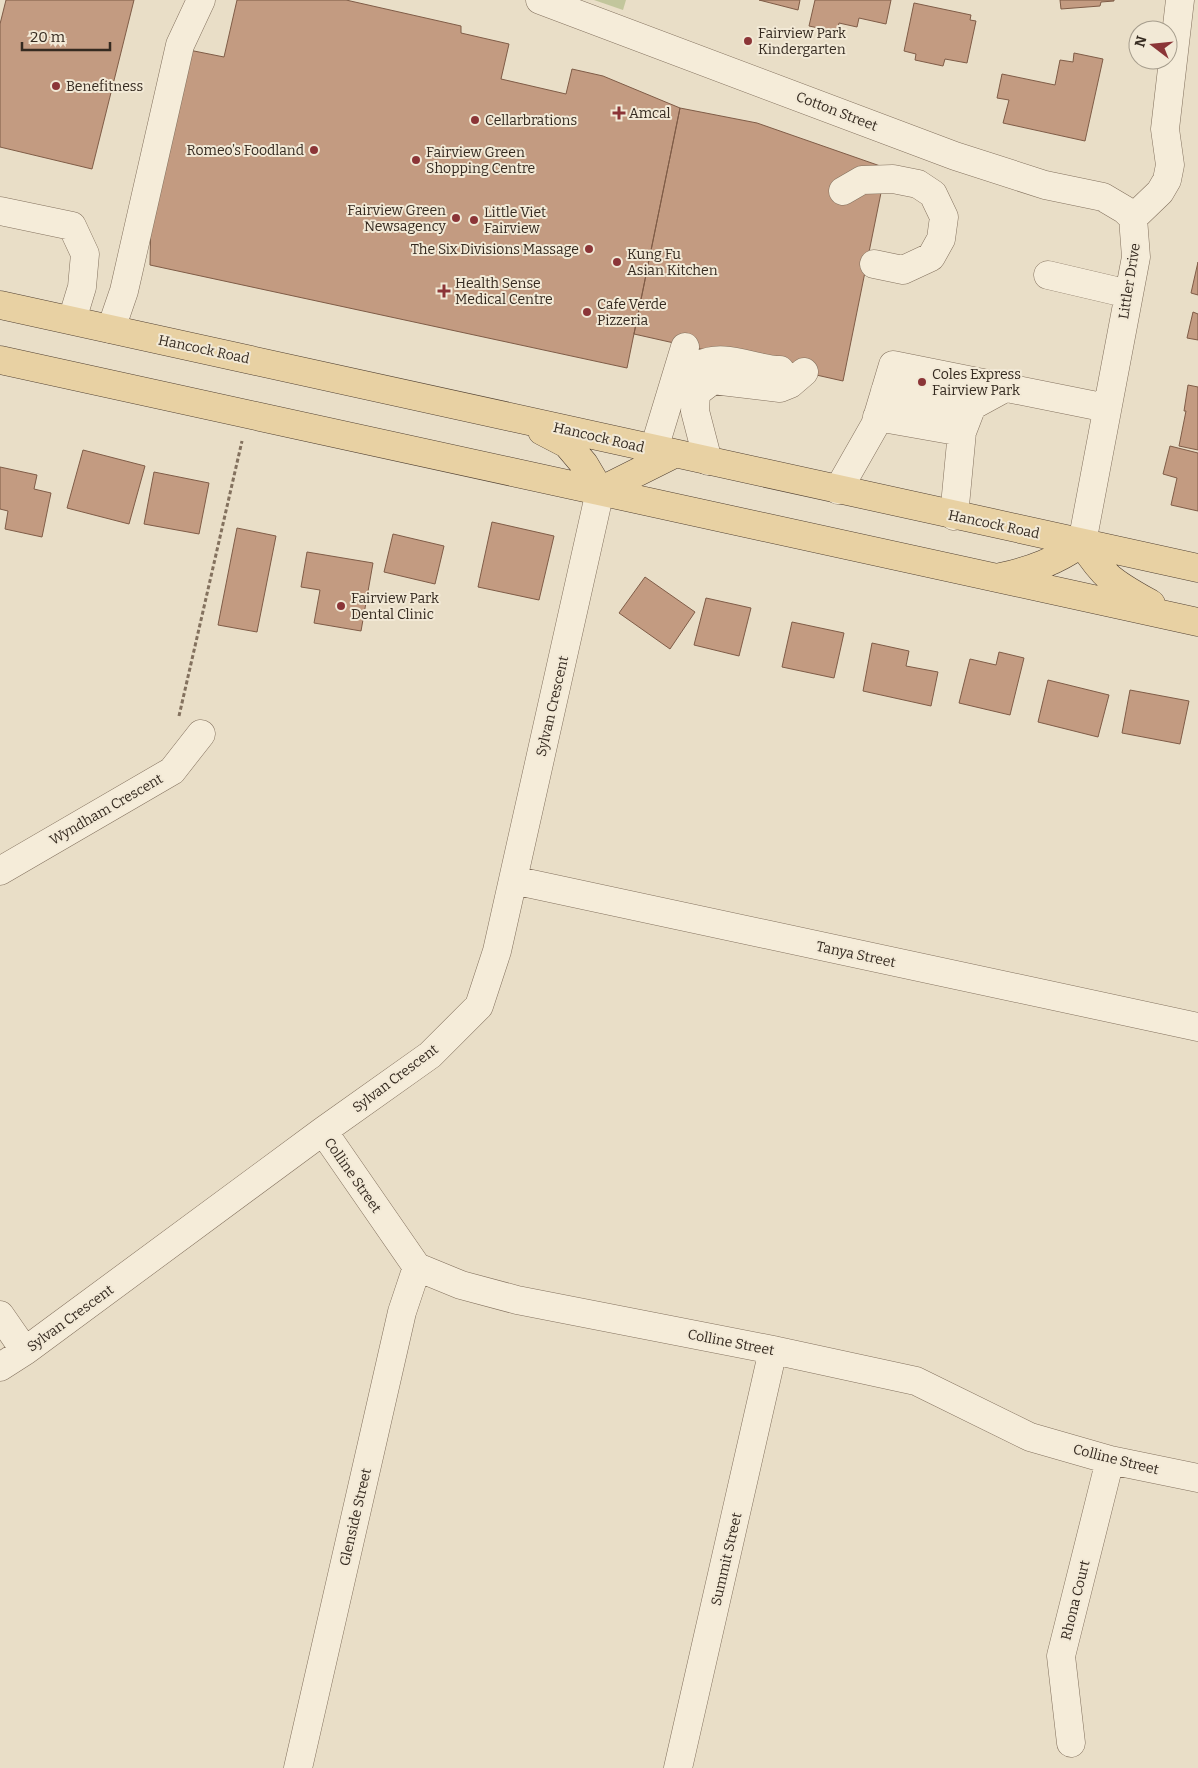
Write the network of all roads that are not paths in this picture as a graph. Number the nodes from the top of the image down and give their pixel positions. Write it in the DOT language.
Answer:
graph roads {
  1 [pos="201,0"];
  2 [pos="540,0"];
  3 [pos="1180,0"];
  4 [pos="0,211"];
  5 [pos="1133,218"];
  6 [pos="876,255"];
  7 [pos="1048,275"];
  8 [pos="1129,294"];
  9 [pos="0,305"];
  10 [pos="72,320"];
  11 [pos="112,329"];
  12 [pos="685,347"];
  13 [pos="0,360"];
  14 [pos="675,385"];
  15 [pos="1005,388"];
  16 [pos="885,391"];
  17 [pos="972,406"];
  18 [pos="1107,408"];
  19 [pos="877,417"];
  20 [pos="518,419"];
  21 [pos="962,432"];
  22 [pos="664,452"];
  23 [pos="708,461"];
  24 [pos="838,490"];
  25 [pos="600,491"];
  26 [pos="954,516"];
  27 [pos="1082,543"];
  28 [pos="1198,568"];
  29 [pos="996,578"];
  30 [pos="1187,620"];
  31 [pos="201,734"];
  32 [pos="3,864"];
  33 [pos="513,880"];
  34 [pos="1198,1027"];
  35 [pos="322,1131"];
  36 [pos="417,1266"];
  37 [pos="0,1315"];
  38 [pos="773,1350"];
  39 [pos="25,1351"];
  40 [pos="0,1367"];
  41 [pos="1110,1460"];
  42 [pos="1198,1478"];
  43 [pos="1071,1743"];
  44 [pos="298,1768"];
  45 [pos="678,1768"];
  1 -- 11 [label="street"];
  2 -- 5 [label="street, Cotton Street"];
  3 -- 5 [label="street"];
  4 -- 10 [label="street"];
  5 -- 8 [label="street, Littler Drive"];
  6 -- 6 [label="street"];
  7 -- 8 [label="street"];
  8 -- 18 [label="street, Littler Drive"];
  9 -- 10 [label="main road, Hancock Road"];
  10 -- 11 [label="main road, Hancock Road"];
  11 -- 20 [label="main road, Hancock Road"];
  12 -- 14 [label="street"];
  13 -- 25 [label="main road"];
  14 -- 22 [label="street"];
  14 -- 23 [label="street"];
  15 -- 16 [label="street"];
  15 -- 17 [label="street"];
  15 -- 18 [label="street"];
  16 -- 17 [label="street"];
  16 -- 19 [label="street"];
  17 -- 21 [label="street"];
  18 -- 27 [label="street, Littler Drive"];
  19 -- 21 [label="street"];
  19 -- 24 [label="street"];
  20 -- 22 [label="main road, Hancock Road"];
  20 -- 25 [label="main road"];
  21 -- 26 [label="street"];
  22 -- 23 [label="main road, Hancock Road"];
  22 -- 25 [label="main road"];
  23 -- 24 [label="main road, Hancock Road"];
  24 -- 26 [label="main road, Hancock Road"];
  25 -- 29 [label="main road"];
  25 -- 33 [label="street, Sylvan Crescent"];
  26 -- 27 [label="main road, Hancock Road"];
  27 -- 28 [label="main road, Hancock Road"];
  27 -- 29 [label="main road"];
  27 -- 30 [label="main road"];
  29 -- 30 [label="main road"];
  31 -- 32 [label="street, Wyndham Crescent"];
  33 -- 34 [label="street, Tanya Street"];
  33 -- 35 [label="street, Sylvan Crescent"];
  35 -- 36 [label="street, Colline Street"];
  35 -- 39 [label="street, Sylvan Crescent"];
  36 -- 38 [label="street, Colline Street"];
  36 -- 44 [label="street, Glenside Street"];
  37 -- 39 [label="street"];
  38 -- 41 [label="street, Colline Street"];
  38 -- 45 [label="street, Summit Street"];
  39 -- 40 [label="street, Sylvan Crescent"];
  41 -- 42 [label="street, Colline Street"];
  41 -- 43 [label="street, Rhona Court"];
}
